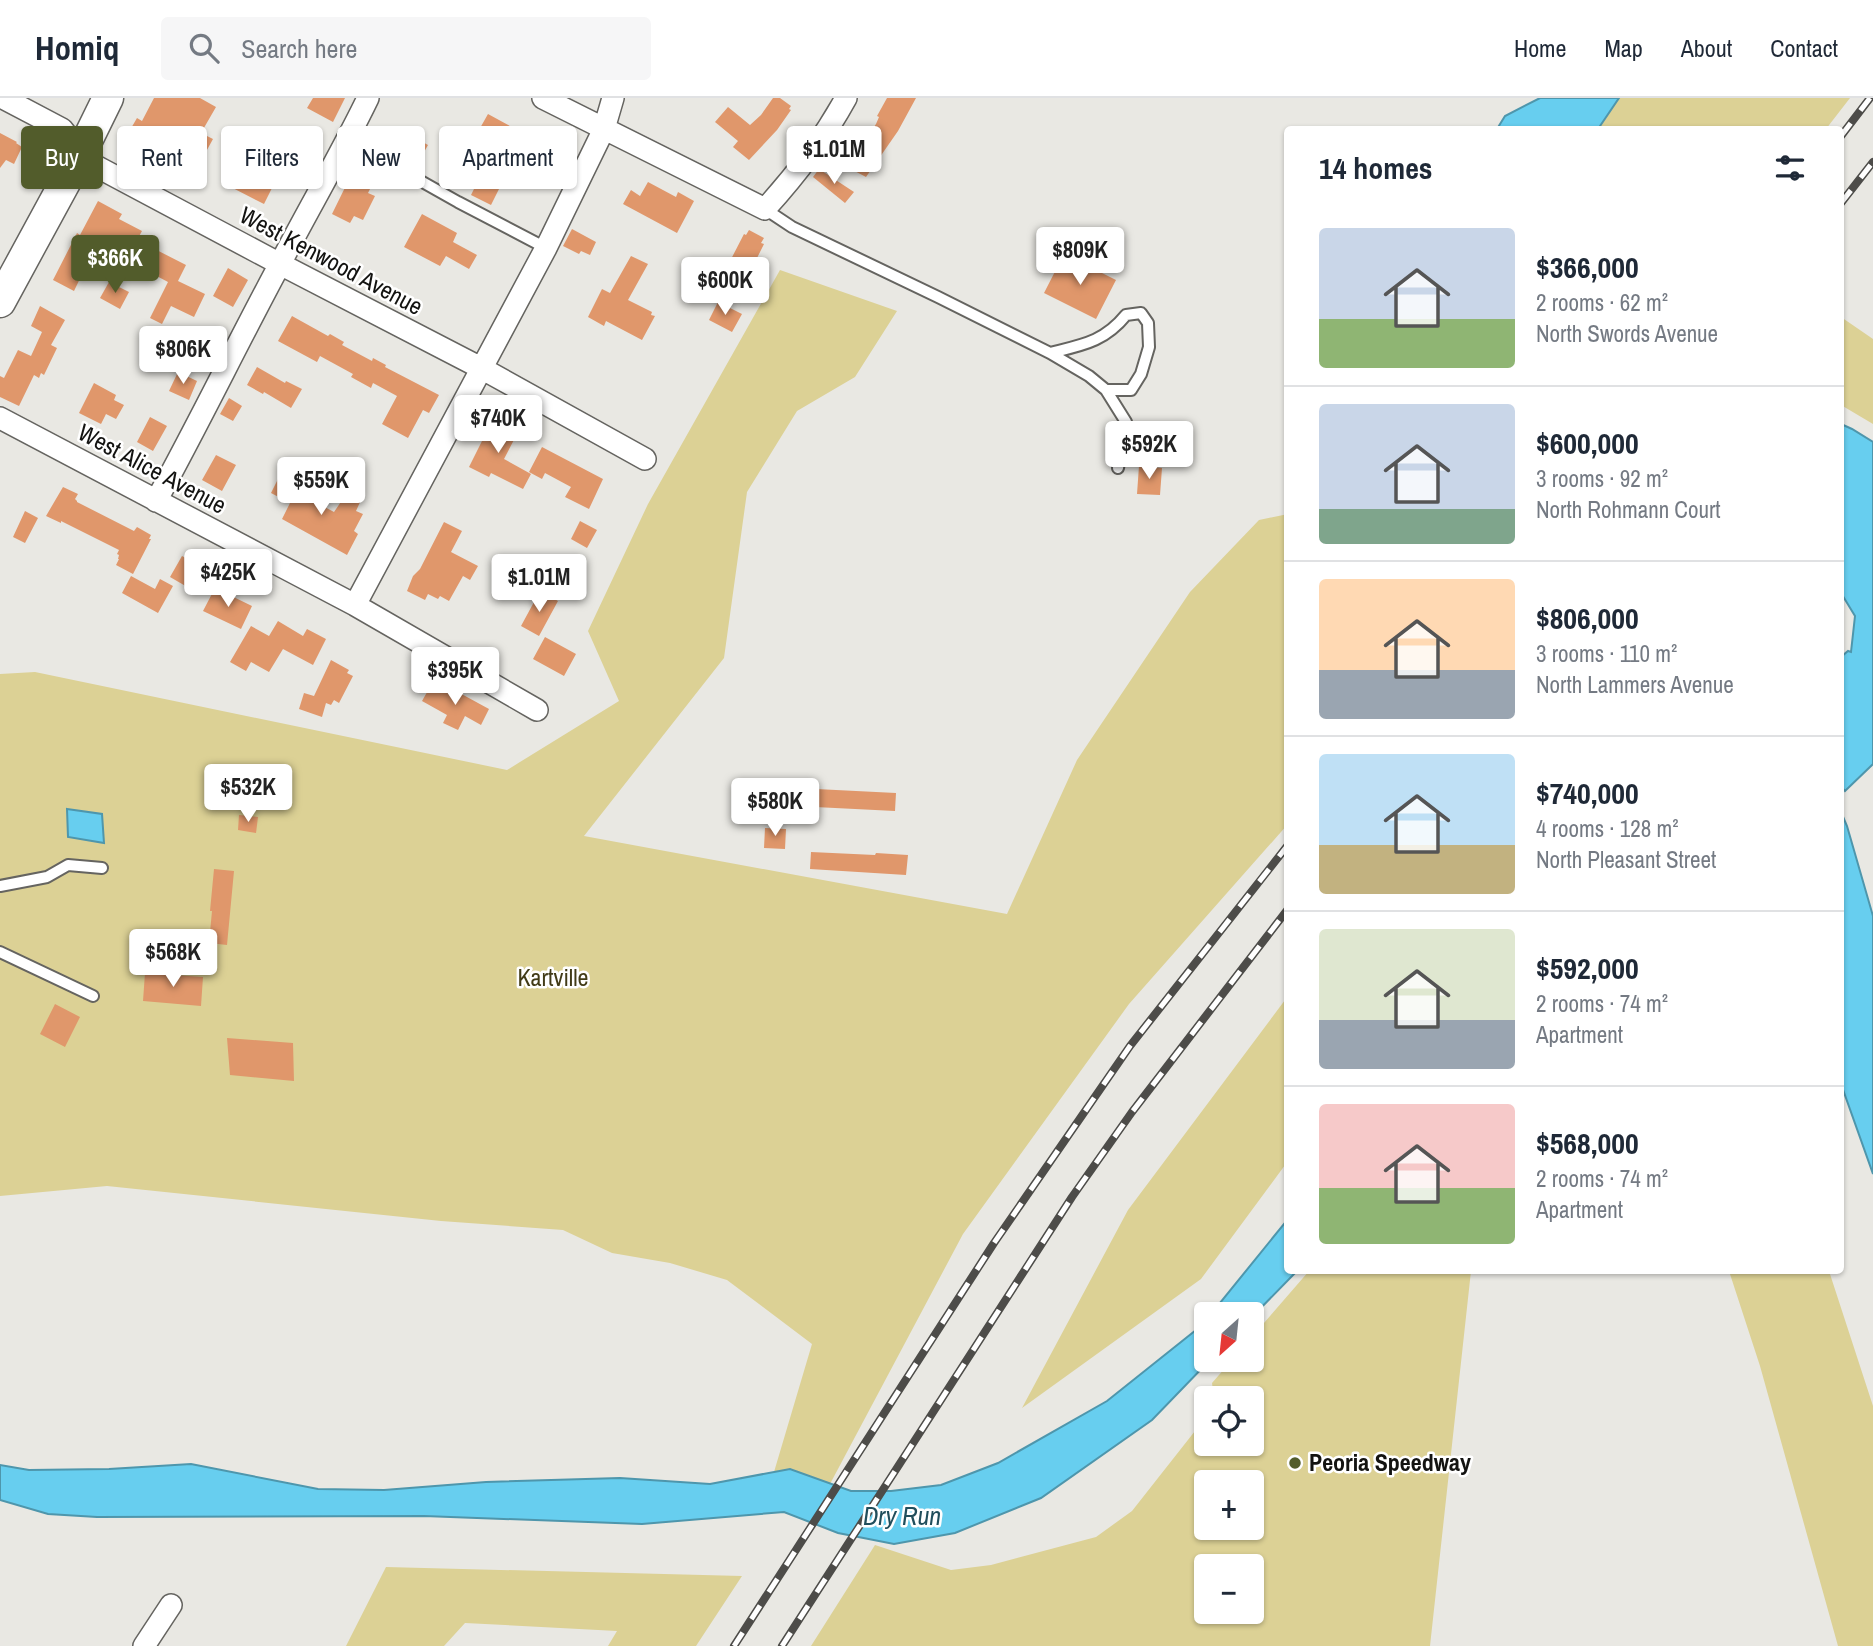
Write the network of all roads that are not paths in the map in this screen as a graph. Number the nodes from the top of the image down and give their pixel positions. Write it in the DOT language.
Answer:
graph roads {
  1 [pos="3,98"];
  2 [pos="108,98"];
  3 [pos="368,98"];
  4 [pos="543,98"];
  5 [pos="613,98"];
  6 [pos="846,98"];
  7 [pos="56,126"];
  8 [pos="94,126"];
  9 [pos="355,126"];
  10 [pos="604,129"];
  11 [pos="337,161"];
  12 [pos="103,170"];
  13 [pos="425,184"];
  14 [pos="61,189"];
  15 [pos="765,209"];
  16 [pos="546,248"];
  17 [pos="280,264"];
  18 [pos="0,302"];
  19 [pos="1050,353"];
  20 [pos="481,368"];
  21 [pos="1106,390"];
  22 [pos="0,418"];
  23 [pos="645,459"];
  24 [pos="1118,468"];
  25 [pos="156,501"];
  26 [pos="355,605"];
  27 [pos="537,710"];
  28 [pos="102,868"];
  29 [pos="0,886"];
  30 [pos="0,952"];
  31 [pos="93,996"];
  32 [pos="171,1605"];
  33 [pos="144,1646"];
  1 -- 7 [label="street, West Kenwood Avenue"];
  2 -- 8 [label="street"];
  3 -- 9 [label="street"];
  4 -- 10 [label="street"];
  5 -- 10 [label="street"];
  6 -- 15 [label="street"];
  10 -- 15 [label="street"];
  10 -- 16 [label="street"];
  11 -- 17 [label="street"];
  12 -- 17 [label="street, West Kenwood Avenue"];
  13 -- 16 [label="lane"];
  14 -- 18 [label="street"];
  15 -- 19 [label="lane"];
  16 -- 20 [label="street"];
  17 -- 20 [label="street, West Kenwood Avenue"];
  17 -- 25 [label="street"];
  19 -- 21 [label="lane"];
  19 -- 21 [label="lane"];
  20 -- 23 [label="street, West Kenwood Avenue"];
  20 -- 26 [label="street"];
  21 -- 24 [label="lane"];
  22 -- 25 [label="street, West Alice Avenue"];
  25 -- 26 [label="street, West Alice Avenue"];
  26 -- 27 [label="street, West Alice Avenue"];
  28 -- 29 [label="lane"];
  30 -- 31 [label="lane"];
  32 -- 33 [label="street"];
}
